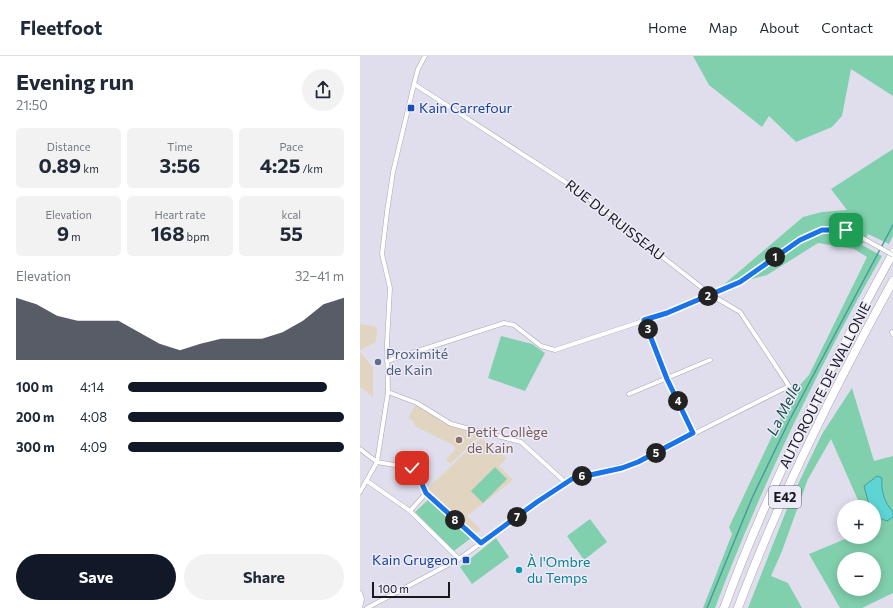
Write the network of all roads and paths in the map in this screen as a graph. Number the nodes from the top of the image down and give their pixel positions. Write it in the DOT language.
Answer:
graph roads {
  1 [pos="425,56"];
  2 [pos="414,84"];
  3 [pos="893,254"];
  4 [pos="893,281"];
  5 [pos="711,295"];
  6 [pos="644,320"];
  7 [pos="710,360"];
  8 [pos="387,361"];
  9 [pos="667,379"];
  10 [pos="388,392"];
  11 [pos="630,394"];
  12 [pos="693,433"];
  13 [pos="360,449"];
  14 [pos="377,462"];
  15 [pos="367,481"];
  16 [pos="566,483"];
  17 [pos="426,491"];
  18 [pos="360,492"];
  19 [pos="410,511"];
  20 [pos="481,543"];
  21 [pos="459,559"];
  22 [pos="360,593"];
  23 [pos="363,608"];
  24 [pos="724,608"];
  25 [pos="738,608"];
  1 -- 2 [label="street"];
  2 -- 5 [label="street, RUE DU RUISSEAU"];
  2 -- 8 [label="street"];
  3 -- 5 [label="street, bridge"];
  3 -- 24 [label="highway, AUTOROUTE DE WALLONIE / E42"];
  4 -- 25 [label="highway, AUTOROUTE DE WALLONIE / E42"];
  5 -- 6 [label="street"];
  5 -- 12 [label="street, RUE DU RUISSEAU"];
  6 -- 8 [label="street"];
  6 -- 9 [label="street"];
  7 -- 9 [label="street"];
  8 -- 10 [label="street"];
  9 -- 11 [label="street"];
  9 -- 12 [label="street"];
  10 -- 14 [label="street"];
  10 -- 16 [label="street"];
  12 -- 16 [label="street"];
  13 -- 14 [label="street"];
  14 -- 15 [label="street"];
  14 -- 17 [label="street"];
  15 -- 18 [label="street"];
  15 -- 19 [label="street"];
  16 -- 20 [label="street"];
  17 -- 19 [label="street"];
  17 -- 20 [label="street"];
  19 -- 21 [label="street"];
  20 -- 21 [label="street"];
  21 -- 23 [label="street"];
  22 -- 23 [label="street"];
}
